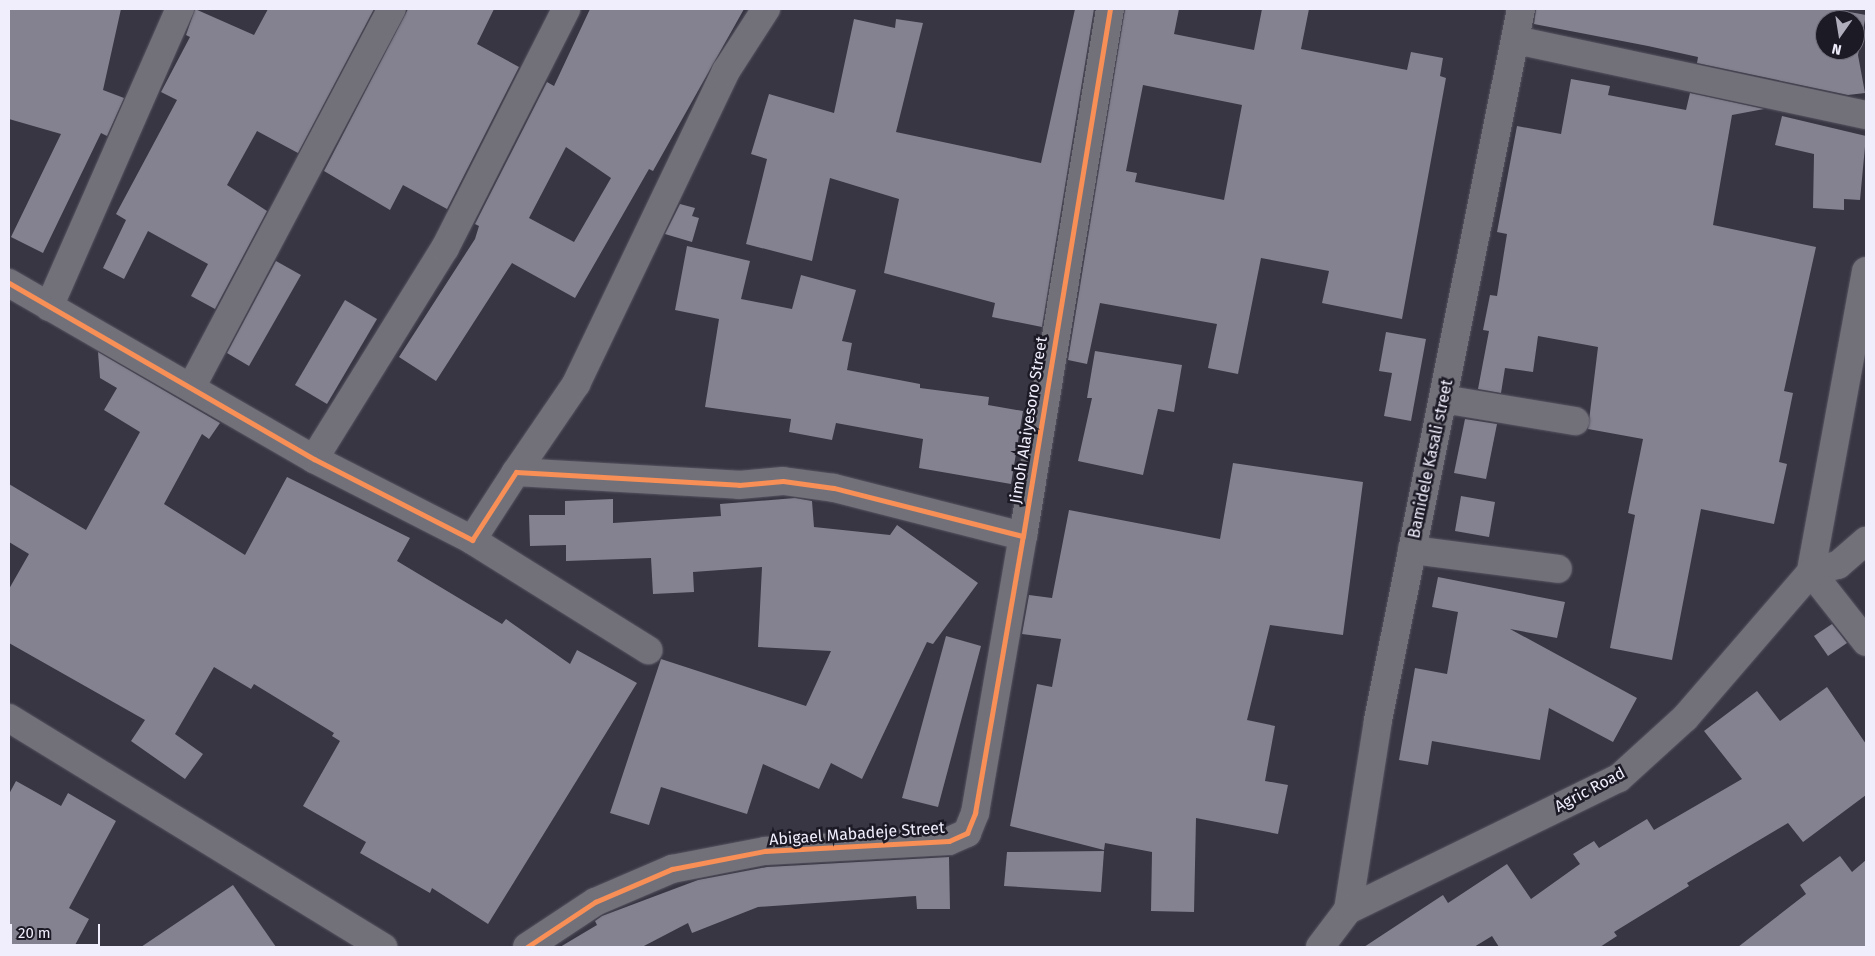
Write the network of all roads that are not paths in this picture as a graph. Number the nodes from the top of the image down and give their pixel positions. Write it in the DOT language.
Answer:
graph roads {
  1 [pos="180,9"];
  2 [pos="392,9"];
  3 [pos="566,9"];
  4 [pos="766,9"];
  5 [pos="1110,9"];
  6 [pos="1521,9"];
  7 [pos="1516,40"];
  8 [pos="1866,115"];
  9 [pos="1866,271"];
  10 [pos="9,283"];
  11 [pos="49,307"];
  12 [pos="192,386"];
  13 [pos="1443,399"];
  14 [pos="1575,421"];
  15 [pos="314,459"];
  16 [pos="516,472"];
  17 [pos="1023,536"];
  18 [pos="472,540"];
  19 [pos="1866,541"];
  20 [pos="1412,550"];
  21 [pos="1558,569"];
  22 [pos="1811,572"];
  23 [pos="1866,642"];
  24 [pos="648,650"];
  25 [pos="9,718"];
  26 [pos="967,832"];
  27 [pos="1348,910"];
  28 [pos="382,947"];
  29 [pos="527,947"];
  30 [pos="1320,947"];
  1 -- 11 [label="street"];
  2 -- 12 [label="street"];
  3 -- 15 [label="street"];
  4 -- 16 [label="street"];
  5 -- 17 [label="street, Jimoh Alaiyesoro Street"];
  6 -- 7 [label="street, Bamidele Kasali street"];
  7 -- 8 [label="street"];
  7 -- 13 [label="street, Bamidele Kasali street"];
  9 -- 22 [label="street"];
  10 -- 11 [label="street"];
  11 -- 12 [label="street"];
  12 -- 15 [label="street"];
  13 -- 14 [label="street"];
  13 -- 20 [label="street, Bamidele Kasali street"];
  15 -- 18 [label="street"];
  16 -- 17 [label="street"];
  16 -- 18 [label="street"];
  17 -- 26 [label="street, Jimoh Alaiyesoro Street"];
  18 -- 24 [label="street"];
  19 -- 22 [label="street"];
  20 -- 21 [label="street"];
  20 -- 27 [label="street, Bamidele Kasali street"];
  22 -- 23 [label="street"];
  22 -- 27 [label="street, Agric Road"];
  25 -- 28 [label="street"];
  26 -- 29 [label="street, Abigael Mabadeje Street"];
  27 -- 30 [label="street, Agric Road"];
}
